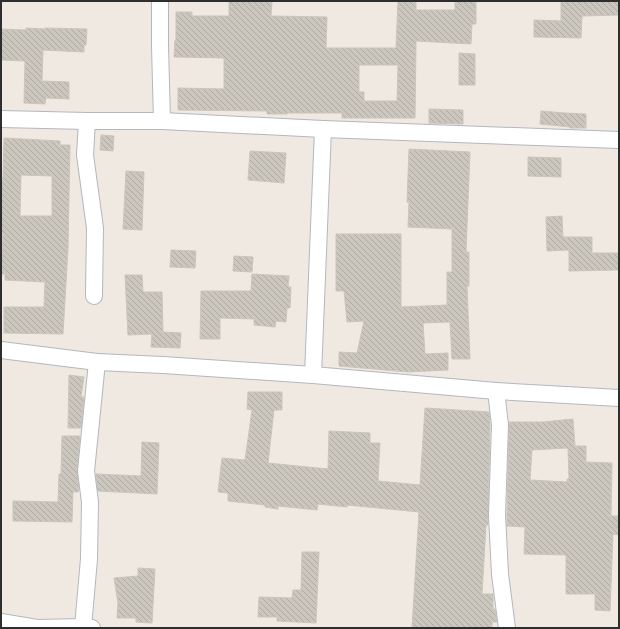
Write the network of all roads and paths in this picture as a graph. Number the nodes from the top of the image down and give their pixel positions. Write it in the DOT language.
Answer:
graph roads {
  1 [pos="160,1"];
  2 [pos="1,119"];
  3 [pos="87,121"];
  4 [pos="162,122"];
  5 [pos="323,129"];
  6 [pos="619,140"];
  7 [pos="94,296"];
  8 [pos="1,350"];
  9 [pos="97,362"];
  10 [pos="313,375"];
  11 [pos="496,391"];
  12 [pos="619,398"];
  13 [pos="1,622"];
  14 [pos="37,628"];
  15 [pos="87,628"];
  16 [pos="507,628"];
  1 -- 4 [label="street"];
  2 -- 3 [label="street"];
  3 -- 4 [label="street"];
  3 -- 7 [label="street"];
  4 -- 5 [label="street"];
  5 -- 6 [label="street"];
  5 -- 10 [label="street"];
  8 -- 9 [label="street"];
  9 -- 10 [label="street"];
  9 -- 15 [label="street"];
  10 -- 11 [label="street"];
  11 -- 12 [label="street"];
  11 -- 16 [label="street"];
  13 -- 14 [label="street"];
  14 -- 15 [label="street"];
}
